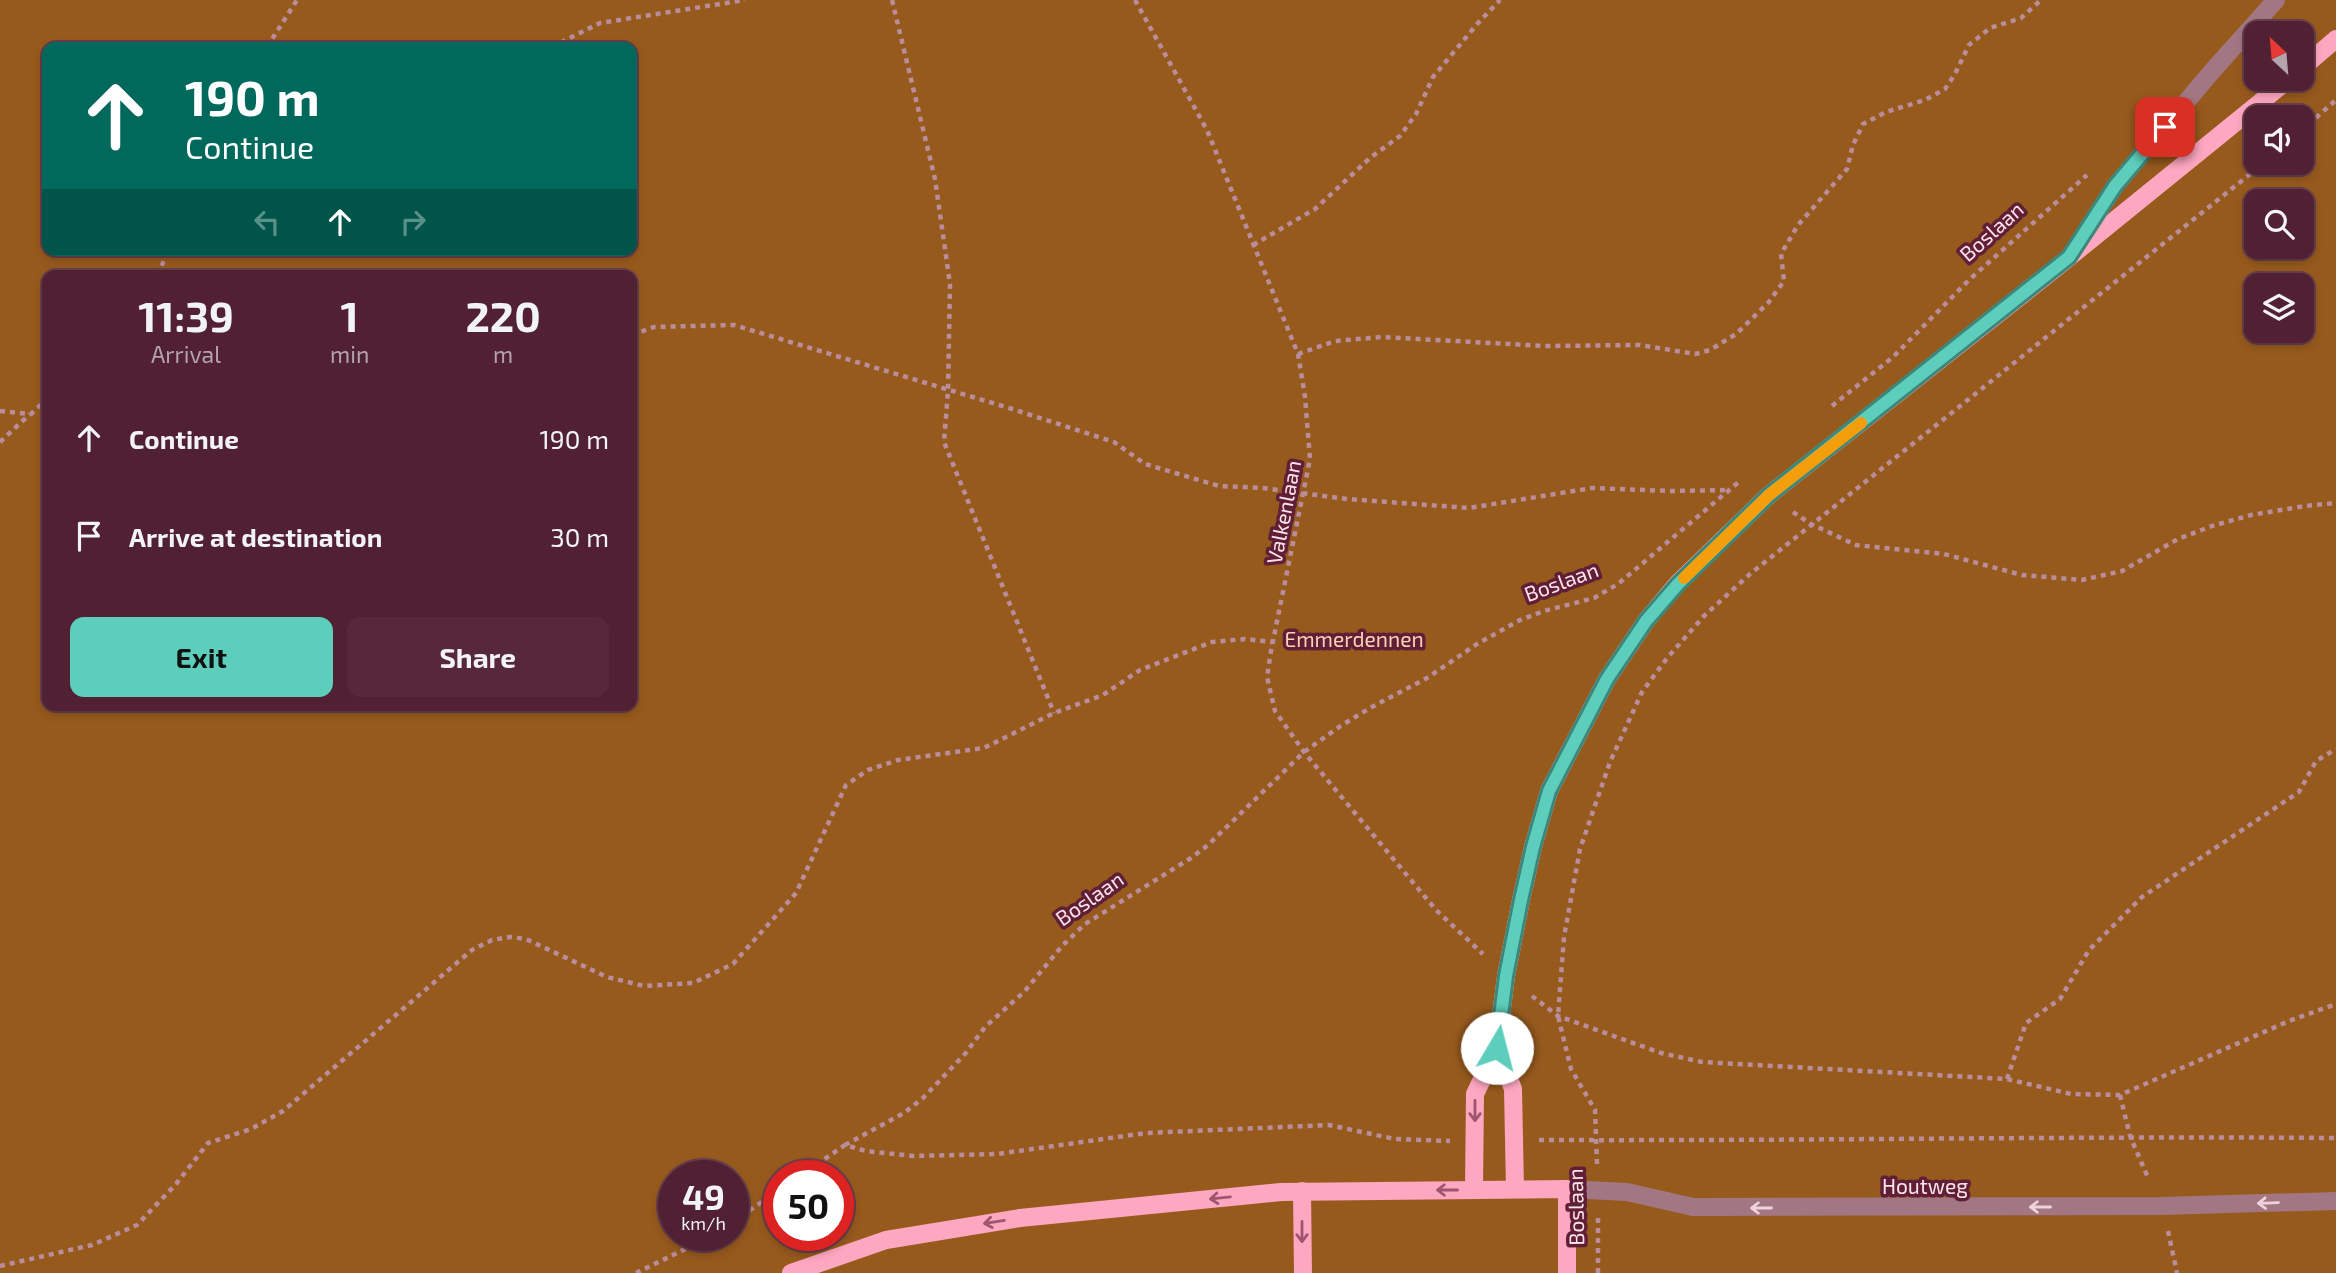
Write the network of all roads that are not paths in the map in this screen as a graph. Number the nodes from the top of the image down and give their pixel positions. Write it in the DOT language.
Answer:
graph roads {
  1 [pos="2276,0"];
  2 [pos="2336,39"];
  3 [pos="2314,58"];
  4 [pos="2275,91"];
  5 [pos="2069,257"];
  6 [pos="1497,1048"];
  7 [pos="1516,1189"];
  8 [pos="1567,1189"];
  9 [pos="1474,1190"];
  10 [pos="1302,1191"];
  11 [pos="2336,1201"];
  12 [pos="791,1273"];
  13 [pos="1303,1273"];
  14 [pos="1567,1273"];
  1 -- 5 [label="street"];
  2 -- 3 [label="main road"];
  4 -- 5 [label="main road"];
  5 -- 6 [label="main road"];
  6 -- 7 [label="main road"];
  6 -- 9 [label="main road, one-way"];
  7 -- 8 [label="main road, Houtweg"];
  7 -- 9 [label="main road"];
  11 -- 8 [label="street, Houtweg, one-way"];
  8 -- 14 [label="main road"];
  9 -- 10 [label="main road, one-way"];
  10 -- 12 [label="main road, one-way"];
  10 -- 13 [label="main road, one-way"];
}
